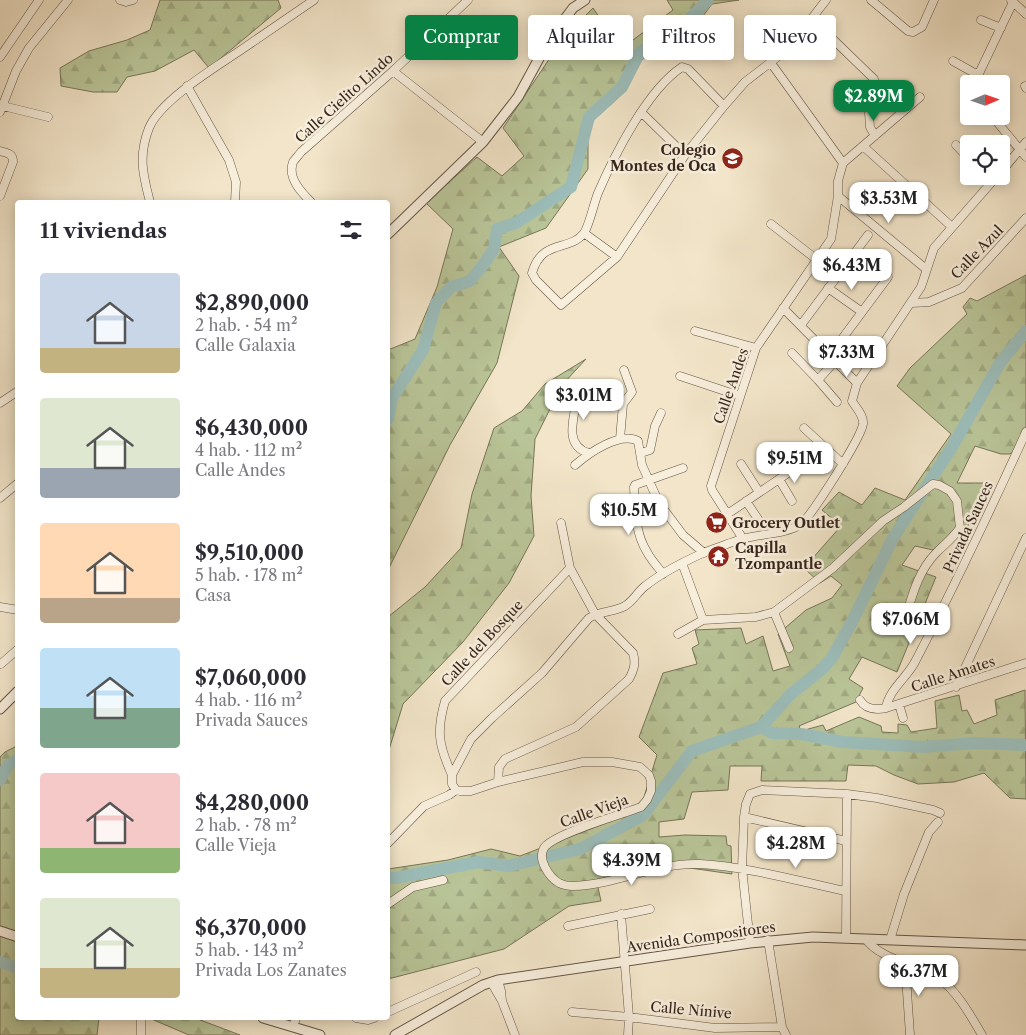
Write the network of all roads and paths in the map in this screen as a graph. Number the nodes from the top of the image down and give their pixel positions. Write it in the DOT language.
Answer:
graph roads {
  1 [pos="39,0"];
  2 [pos="68,0"];
  3 [pos="120,0"];
  4 [pos="133,0"];
  5 [pos="314,0"];
  6 [pos="468,0"];
  7 [pos="585,0"];
  8 [pos="826,0"];
  9 [pos="871,0"];
  10 [pos="934,0"];
  11 [pos="1012,1"];
  12 [pos="1026,14"];
  13 [pos="815,15"];
  14 [pos="981,20"];
  15 [pos="1001,28"];
  16 [pos="836,42"];
  17 [pos="0,57"];
  18 [pos="775,60"];
  19 [pos="953,61"];
  20 [pos="771,63"];
  21 [pos="393,71"];
  22 [pos="978,75"];
  23 [pos="187,86"];
  24 [pos="920,97"];
  25 [pos="724,106"];
  26 [pos="2,109"];
  27 [pos="642,113"];
  28 [pos="48,117"];
  29 [pos="999,125"];
  30 [pos="875,136"];
  31 [pos="482,142"];
  32 [pos="1026,142"];
  33 [pos="956,145"];
  34 [pos="863,146"];
  35 [pos="960,149"];
  36 [pos="0,150"];
  37 [pos="1019,151"];
  38 [pos="684,155"];
  39 [pos="1026,157"];
  40 [pos="1010,162"];
  41 [pos="843,164"];
  42 [pos="990,185"];
  43 [pos="0,196"];
  44 [pos="838,196"];
  45 [pos="150,200"];
  46 [pos="235,200"];
  47 [pos="309,200"];
  48 [pos="1026,218"];
  49 [pos="771,224"];
  50 [pos="952,227"];
  51 [pos="390,232"];
  52 [pos="584,233"];
  53 [pos="868,235"];
  54 [pos="617,257"];
  55 [pos="816,259"];
  56 [pos="926,269"];
  57 [pos="888,277"];
  58 [pos="828,288"];
  59 [pos="912,303"];
  60 [pos="783,308"];
  61 [pos="862,312"];
  62 [pos="801,325"];
  63 [pos="695,331"];
  64 [pos="836,347"];
  65 [pos="756,348"];
  66 [pos="792,353"];
  67 [pos="835,361"];
  68 [pos="624,370"];
  69 [pos="680,376"];
  70 [pos="818,380"];
  71 [pos="857,383"];
  72 [pos="15,393"];
  73 [pos="578,394"];
  74 [pos="740,396"];
  75 [pos="837,402"];
  76 [pos="0,403"];
  77 [pos="661,413"];
  78 [pos="804,428"];
  79 [pos="1026,432"];
  80 [pos="620,439"];
  81 [pos="589,453"];
  82 [pos="640,453"];
  83 [pos="778,454"];
  84 [pos="742,464"];
  85 [pos="843,464"];
  86 [pos="575,465"];
  87 [pos="683,468"];
  88 [pos="779,479"];
  89 [pos="649,480"];
  90 [pos="15,486"];
  91 [pos="759,492"];
  92 [pos="0,498"];
  93 [pos="746,501"];
  94 [pos="792,501"];
  95 [pos="726,514"];
  96 [pos="561,523"];
  97 [pos="762,525"];
  98 [pos="1026,538"];
  99 [pos="743,539"];
  100 [pos="704,553"];
  101 [pos="682,563"];
  102 [pos="570,568"];
  103 [pos="663,574"];
  104 [pos="0,607"];
  105 [pos="15,610"];
  106 [pos="774,612"];
  107 [pos="907,613"];
  108 [pos="595,614"];
  109 [pos="703,620"];
  110 [pos="678,634"];
  111 [pos="789,648"];
  112 [pos="15,652"];
  113 [pos="1025,662"];
  114 [pos="1,664"];
  115 [pos="956,687"];
  116 [pos="15,694"];
  117 [pos="860,700"];
  118 [pos="899,704"];
  119 [pos="886,708"];
  120 [pos="0,709"];
  121 [pos="903,718"];
  122 [pos="452,775"];
  123 [pos="498,782"];
  124 [pos="456,790"];
  125 [pos="847,794"];
  126 [pos="744,816"];
  127 [pos="390,841"];
  128 [pos="846,841"];
  129 [pos="742,868"];
  130 [pos="443,880"];
  131 [pos="846,891"];
  132 [pos="390,903"];
  133 [pos="650,909"];
  134 [pos="621,914"];
  135 [pos="568,926"];
  136 [pos="0,931"];
  137 [pos="15,936"];
  138 [pos="846,938"];
  139 [pos="866,939"];
  140 [pos="768,940"];
  141 [pos="890,940"];
  142 [pos="750,942"];
  143 [pos="1026,945"];
  144 [pos="625,961"];
  145 [pos="905,962"];
  146 [pos="476,972"];
  147 [pos="495,981"];
  148 [pos="390,1011"];
  149 [pos="572,1012"];
  150 [pos="629,1017"];
  151 [pos="141,1020"];
  152 [pos="273,1020"];
  153 [pos="289,1023"];
  154 [pos="782,1026"];
  155 [pos="143,1034"];
  156 [pos="320,1035"];
  157 [pos="395,1035"];
  158 [pos="515,1035"];
  159 [pos="628,1035"];
  160 [pos="786,1035"];
  161 [pos="910,1035"];
  162 [pos="982,1035"];
  1 -- 17 [label="street"];
  2 -- 26 [label="street"];
  3 -- 4 [label="street"];
  5 -- 23 [label="street"];
  6 -- 21 [label="street, Calle Cielito Lindo"];
  7 -- 31 [label="street"];
  8 -- 13 [label="street"];
  9 -- 10 [label="street"];
  11 -- 12 [label="street"];
  11 -- 15 [label="street"];
  14 -- 15 [label="street"];
  15 -- 22 [label="street"];
  16 -- 30 [label="street"];
  18 -- 20 [label="street"];
  19 -- 22 [label="street"];
  20 -- 25 [label="street"];
  20 -- 41 [label="street"];
  21 -- 31 [label="street"];
  21 -- 47 [label="street, Calle Cielito Lindo"];
  23 -- 45 [label="street"];
  23 -- 46 [label="street"];
  24 -- 30 [label="street"];
  25 -- 27 [label="street"];
  25 -- 38 [label="street"];
  26 -- 28 [label="street"];
  27 -- 38 [label="street"];
  27 -- 52 [label="street"];
  29 -- 37 [label="street"];
  30 -- 34 [label="street"];
  31 -- 51 [label="street"];
  32 -- 37 [label="street"];
  33 -- 35 [label="street"];
  34 -- 41 [label="street"];
  34 -- 50 [label="street"];
  36 -- 43 [label="street"];
  37 -- 39 [label="street"];
  37 -- 40 [label="street"];
  38 -- 54 [label="street"];
  41 -- 44 [label="street, Calle Andes"];
  42 -- 50 [label="street"];
  44 -- 55 [label="street, Calle Andes"];
  44 -- 56 [label="street"];
  48 -- 59 [label="street, Calle Azul"];
  49 -- 55 [label="street"];
  50 -- 56 [label="street"];
  52 -- 54 [label="street"];
  52 -- 54 [label="street"];
  53 -- 58 [label="street"];
  55 -- 60 [label="street, Calle Andes"];
  56 -- 59 [label="street"];
  57 -- 61 [label="street"];
  58 -- 61 [label="street"];
  58 -- 62 [label="street"];
  59 -- 71 [label="street"];
  60 -- 62 [label="street"];
  60 -- 65 [label="street, Calle Andes"];
  61 -- 64 [label="street"];
  62 -- 67 [label="street"];
  63 -- 65 [label="street"];
  65 -- 74 [label="street, Calle Andes"];
  66 -- 70 [label="street"];
  67 -- 70 [label="street"];
  67 -- 71 [label="street"];
  68 -- 80 [label="street"];
  69 -- 74 [label="street"];
  70 -- 75 [label="street"];
  71 -- 85 [label="street"];
  72 -- 76 [label="street"];
  73 -- 81 [label="street"];
  74 -- 95 [label="street, Calle Andes"];
  77 -- 82 [label="street"];
  78 -- 85 [label="street"];
  79 -- 119 [label="street, Privada Sauces"];
  80 -- 81 [label="street"];
  80 -- 82 [label="street"];
  81 -- 86 [label="street"];
  82 -- 89 [label="street"];
  83 -- 88 [label="street"];
  84 -- 91 [label="street"];
  85 -- 99 [label="street"];
  87 -- 89 [label="street"];
  88 -- 91 [label="street"];
  88 -- 94 [label="street"];
  89 -- 100 [label="street"];
  89 -- 103 [label="street"];
  90 -- 92 [label="street"];
  91 -- 93 [label="street"];
  93 -- 95 [label="street"];
  93 -- 97 [label="street"];
  95 -- 99 [label="street, Calle Andes"];
  96 -- 102 [label="street"];
  98 -- 115 [label="street"];
  99 -- 100 [label="street"];
  100 -- 101 [label="street"];
  101 -- 103 [label="street"];
  101 -- 109 [label="street"];
  102 -- 108 [label="street"];
  102 -- 122 [label="street, Calle del Bosque"];
  103 -- 108 [label="street"];
  104 -- 105 [label="street"];
  106 -- 107 [label="street"];
  106 -- 109 [label="street"];
  106 -- 111 [label="street"];
  108 -- 122 [label="street"];
  108 -- 123 [label="street"];
  109 -- 110 [label="street"];
  112 -- 114 [label="street"];
  113 -- 115 [label="street, Calle Amates"];
  115 -- 118 [label="street, Calle Amates"];
  116 -- 120 [label="street"];
  117 -- 119 [label="street"];
  118 -- 119 [label="street, Calle Amates"];
  118 -- 121 [label="street"];
  122 -- 124 [label="street"];
  123 -- 124 [label="street, Calle Vieja"];
  123 -- 129 [label="street, Calle Vieja"];
  124 -- 127 [label="street"];
  125 -- 126 [label="street"];
  125 -- 128 [label="street"];
  125 -- 141 [label="street"];
  126 -- 128 [label="street"];
  126 -- 129 [label="street"];
  128 -- 131 [label="street"];
  129 -- 131 [label="street, Calle Vieja"];
  129 -- 142 [label="street"];
  130 -- 132 [label="street"];
  131 -- 138 [label="street"];
  133 -- 134 [label="street"];
  134 -- 135 [label="street"];
  134 -- 144 [label="street"];
  136 -- 137 [label="street"];
  138 -- 139 [label="street, Avenida Compositores"];
  138 -- 140 [label="street, Avenida Compositores"];
  139 -- 141 [label="street, Avenida Compositores"];
  139 -- 145 [label="street"];
  140 -- 142 [label="street, Avenida Compositores"];
  140 -- 154 [label="street"];
  141 -- 143 [label="street, Avenida Compositores"];
  142 -- 144 [label="street, Avenida Compositores"];
  144 -- 147 [label="street, Avenida Compositores"];
  144 -- 150 [label="street"];
  145 -- 161 [label="street"];
  145 -- 162 [label="street"];
  146 -- 148 [label="street"];
  147 -- 157 [label="street, Avenida Compositores"];
  147 -- 158 [label="street"];
  149 -- 150 [label="street, Calle Nínive"];
  150 -- 154 [label="street, Calle Nínive"];
  150 -- 159 [label="street"];
  151 -- 155 [label="street"];
  152 -- 153 [label="street"];
  153 -- 156 [label="street"];
  154 -- 160 [label="street"];
}
